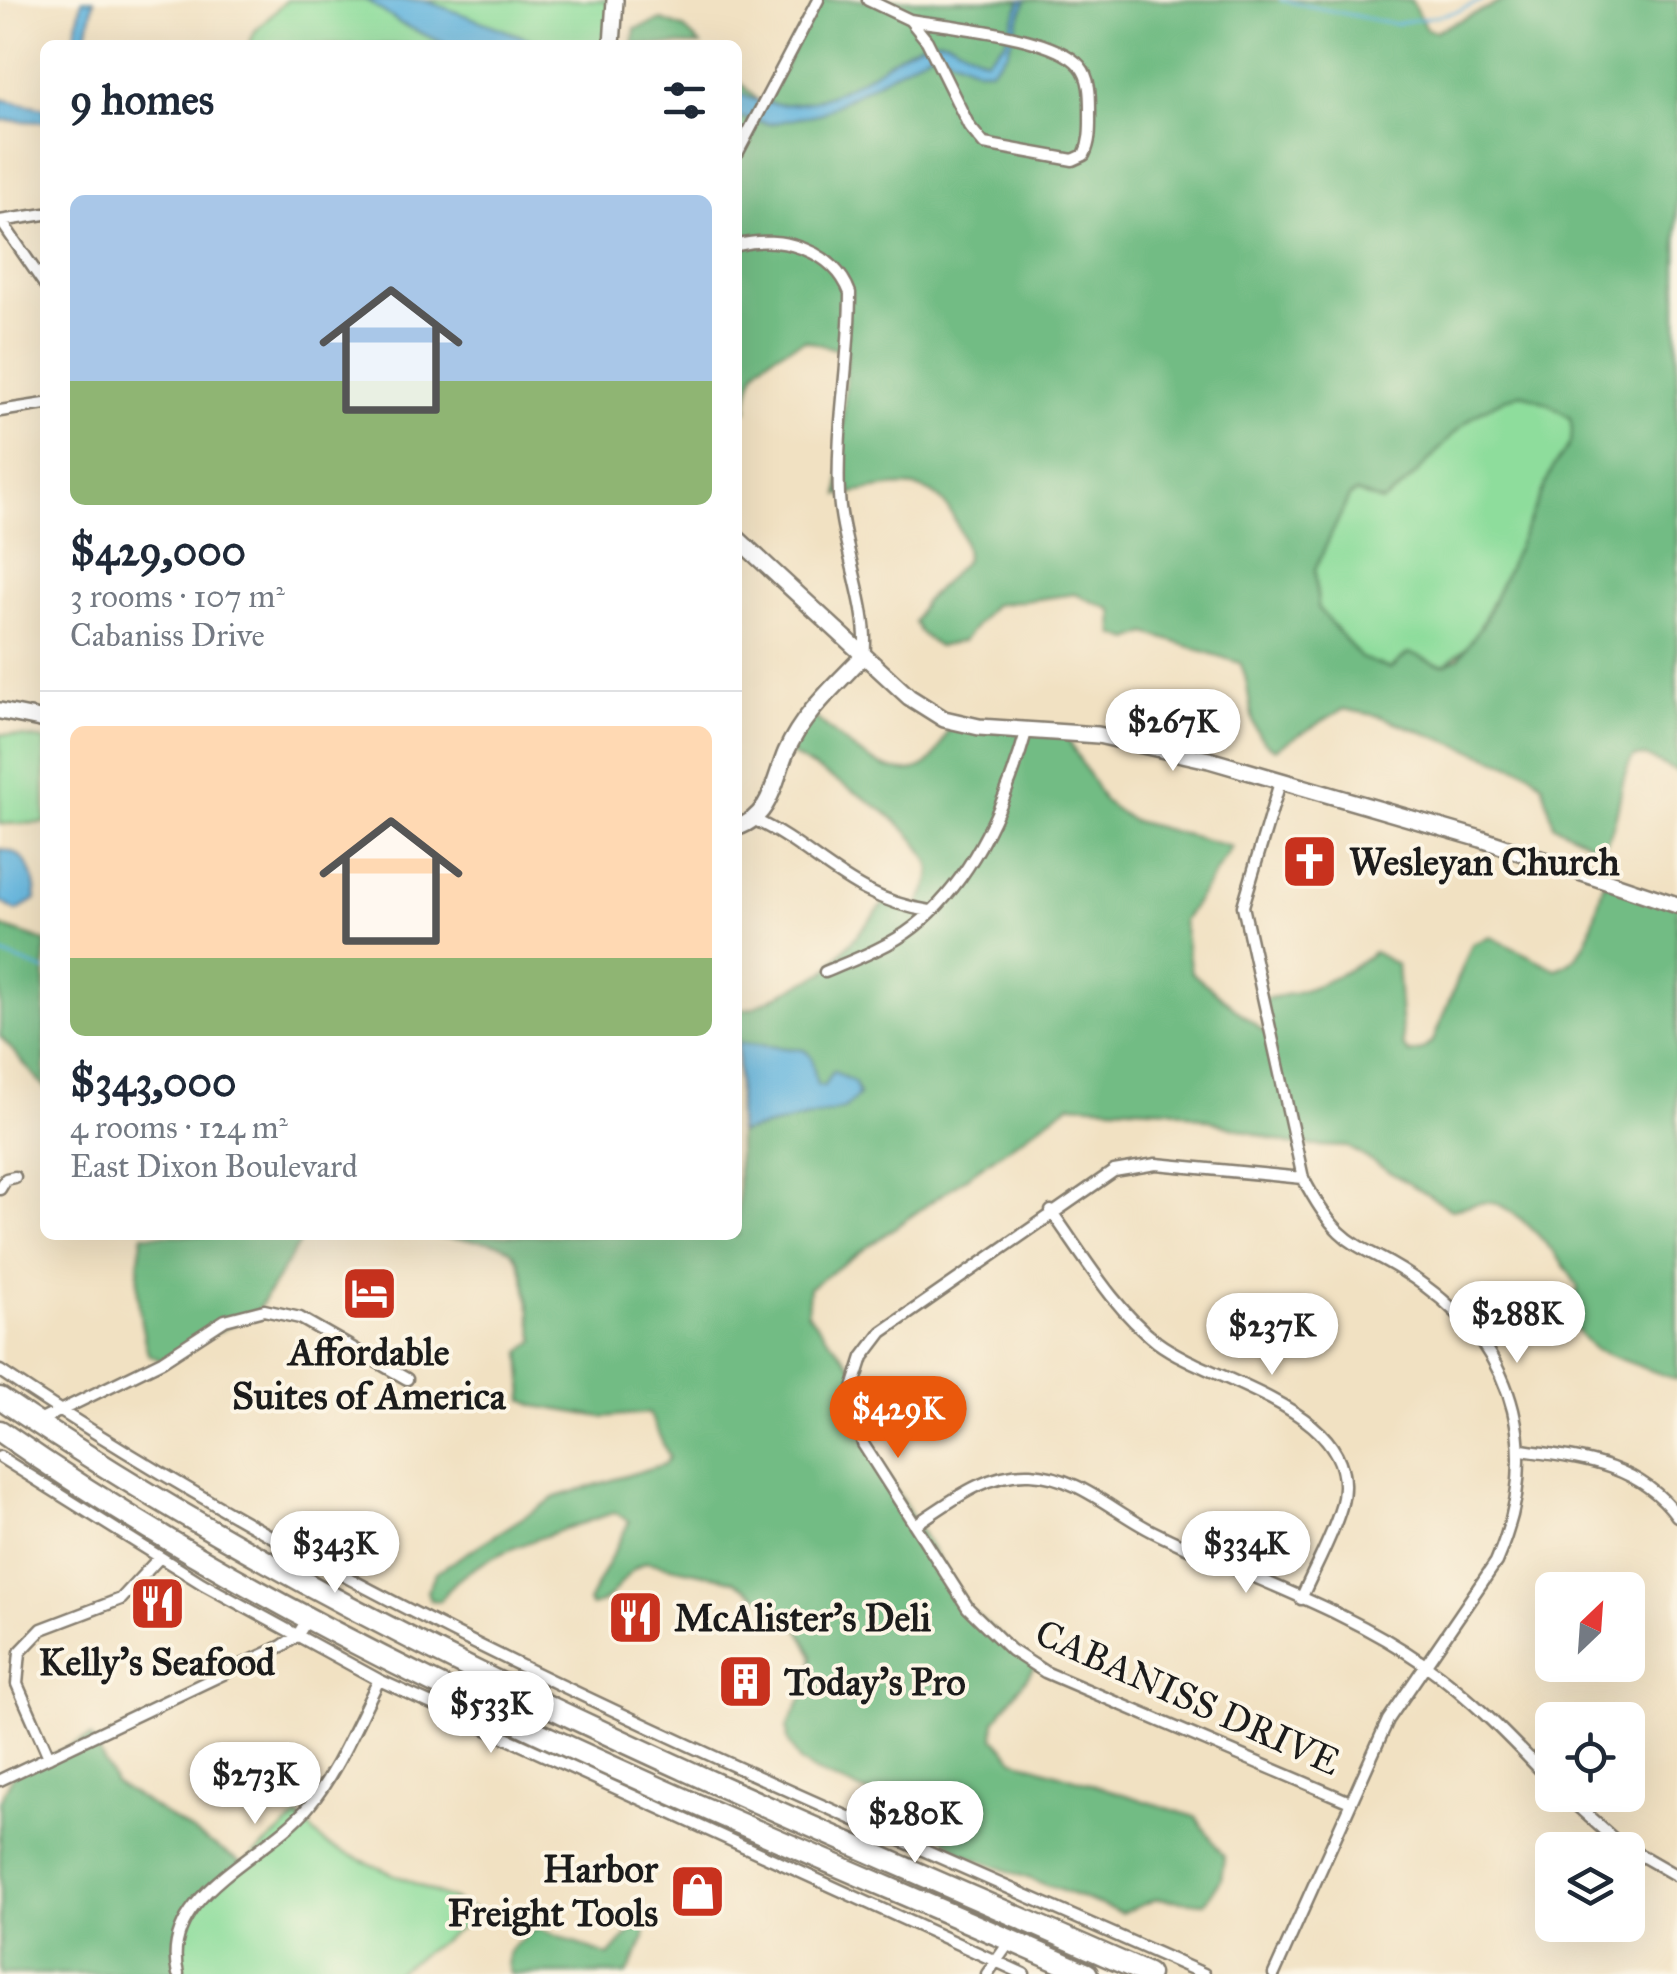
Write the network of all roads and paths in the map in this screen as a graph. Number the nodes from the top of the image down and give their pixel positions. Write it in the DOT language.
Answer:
graph roads {
  1 [pos="616,0"];
  2 [pos="818,0"];
  3 [pos="868,0"];
  4 [pos="910,20"];
  5 [pos="612,40"];
  6 [pos="742,145"];
  7 [pos="40,215"];
  8 [pos="0,221"];
  9 [pos="742,244"];
  10 [pos="40,278"];
  11 [pos="40,405"];
  12 [pos="0,411"];
  13 [pos="742,543"];
  14 [pos="864,654"];
  15 [pos="0,711"];
  16 [pos="40,719"];
  17 [pos="1027,729"];
  18 [pos="1281,779"];
  19 [pos="754,820"];
  20 [pos="742,826"];
  21 [pos="1677,905"];
  22 [pos="930,911"];
  23 [pos="825,972"];
  24 [pos="15,1177"];
  25 [pos="1303,1178"];
  26 [pos="0,1189"];
  27 [pos="1051,1211"];
  28 [pos="0,1372"];
  29 [pos="407,1379"];
  30 [pos="0,1398"];
  31 [pos="0,1412"];
  32 [pos="60,1413"];
  33 [pos="36,1422"];
  34 [pos="3,1443"];
  35 [pos="1521,1450"];
  36 [pos="139,1489"];
  37 [pos="1677,1516"];
  38 [pos="915,1525"];
  39 [pos="159,1558"];
  40 [pos="1301,1598"];
  41 [pos="309,1617"];
  42 [pos="297,1636"];
  43 [pos="1424,1664"];
  44 [pos="379,1680"];
  45 [pos="458,1694"];
  46 [pos="642,1722"];
  47 [pos="630,1742"];
  48 [pos="48,1757"];
  49 [pos="1535,1765"];
  50 [pos="632,1772"];
  51 [pos="0,1780"];
  52 [pos="622,1793"];
  53 [pos="1350,1802"];
  54 [pos="771,1806"];
  55 [pos="1584,1812"];
  56 [pos="1677,1876"];
  57 [pos="1011,1940"];
  58 [pos="998,1962"];
  59 [pos="178,1974"];
  60 [pos="987,1974"];
  61 [pos="1024,1974"];
  62 [pos="1087,1974"];
  63 [pos="1148,1974"];
  64 [pos="1204,1974"];
  65 [pos="1274,1974"];
  1 -- 5 [label="street"];
  2 -- 6 [label="street"];
  3 -- 4 [label="street"];
  4 -- 4 [label="street"];
  7 -- 8 [label="street"];
  8 -- 10 [label="street"];
  9 -- 14 [label="street"];
  11 -- 12 [label="street"];
  13 -- 14 [label="street"];
  14 -- 17 [label="street"];
  14 -- 19 [label="street"];
  15 -- 16 [label="street"];
  17 -- 18 [label="street"];
  17 -- 22 [label="street"];
  18 -- 21 [label="street"];
  18 -- 25 [label="street"];
  19 -- 20 [label="street"];
  19 -- 22 [label="street"];
  22 -- 23 [label="street"];
  24 -- 26 [label="street"];
  25 -- 27 [label="street, CABANISS DRIVE"];
  25 -- 35 [label="street"];
  27 -- 38 [label="street, CABANISS DRIVE"];
  27 -- 40 [label="street"];
  28 -- 32 [label="street"];
  29 -- 32 [label="street"];
  30 -- 33 [label="highway"];
  31 -- 33 [label="highway"];
  32 -- 33 [label="street"];
  32 -- 46 [label="street"];
  33 -- 36 [label="highway"];
  34 -- 36 [label="highway"];
  34 -- 39 [label="street"];
  34 -- 41 [label="highway"];
  35 -- 37 [label="street"];
  35 -- 43 [label="street"];
  36 -- 47 [label="highway"];
  38 -- 40 [label="street"];
  38 -- 53 [label="street, CABANISS DRIVE"];
  39 -- 42 [label="street"];
  39 -- 48 [label="street"];
  40 -- 43 [label="street"];
  41 -- 42 [label="street"];
  41 -- 45 [label="highway"];
  42 -- 44 [label="street"];
  42 -- 48 [label="street"];
  43 -- 49 [label="street"];
  43 -- 53 [label="street"];
  44 -- 52 [label="street"];
  44 -- 59 [label="street"];
  45 -- 47 [label="highway"];
  45 -- 50 [label="highway"];
  46 -- 47 [label="street"];
  46 -- 64 [label="street"];
  47 -- 54 [label="highway"];
  48 -- 51 [label="street"];
  50 -- 52 [label="street"];
  50 -- 54 [label="highway"];
  50 -- 57 [label="highway"];
  52 -- 58 [label="street"];
  53 -- 65 [label="street"];
  54 -- 63 [label="highway"];
  55 -- 56 [label="street"];
  57 -- 58 [label="street"];
  57 -- 62 [label="highway"];
  58 -- 60 [label="street"];
  58 -- 61 [label="street"];
}
